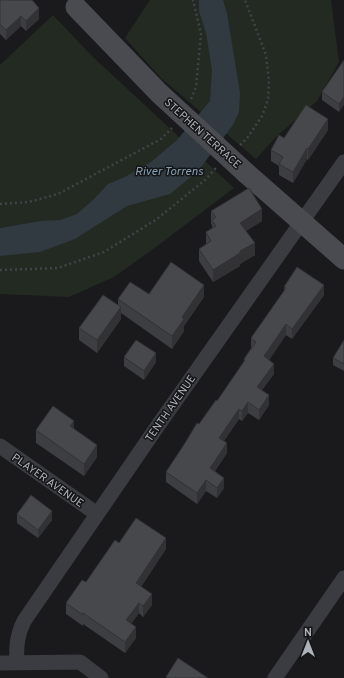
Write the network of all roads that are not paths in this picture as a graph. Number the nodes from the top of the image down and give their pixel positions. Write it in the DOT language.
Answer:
graph roads {
  1 [pos="72,4"];
  2 [pos="344,162"];
  3 [pos="303,222"];
  4 [pos="344,259"];
  5 [pos="0,446"];
  6 [pos="97,514"];
  7 [pos="344,578"];
  8 [pos="17,662"];
  9 [pos="0,663"];
  10 [pos="101,678"];
  11 [pos="275,678"];
  1 -- 3 [label="main road, STEPHEN TERRACE, bridge"];
  2 -- 3 [label="street, TENTH AVENUE"];
  3 -- 4 [label="main road, STEPHEN TERRACE"];
  3 -- 6 [label="street, TENTH AVENUE"];
  5 -- 6 [label="street, PLAYER AVENUE"];
  6 -- 8 [label="street, TENTH AVENUE"];
  7 -- 11 [label="street"];
  8 -- 9 [label="street"];
  8 -- 10 [label="street"];
}
